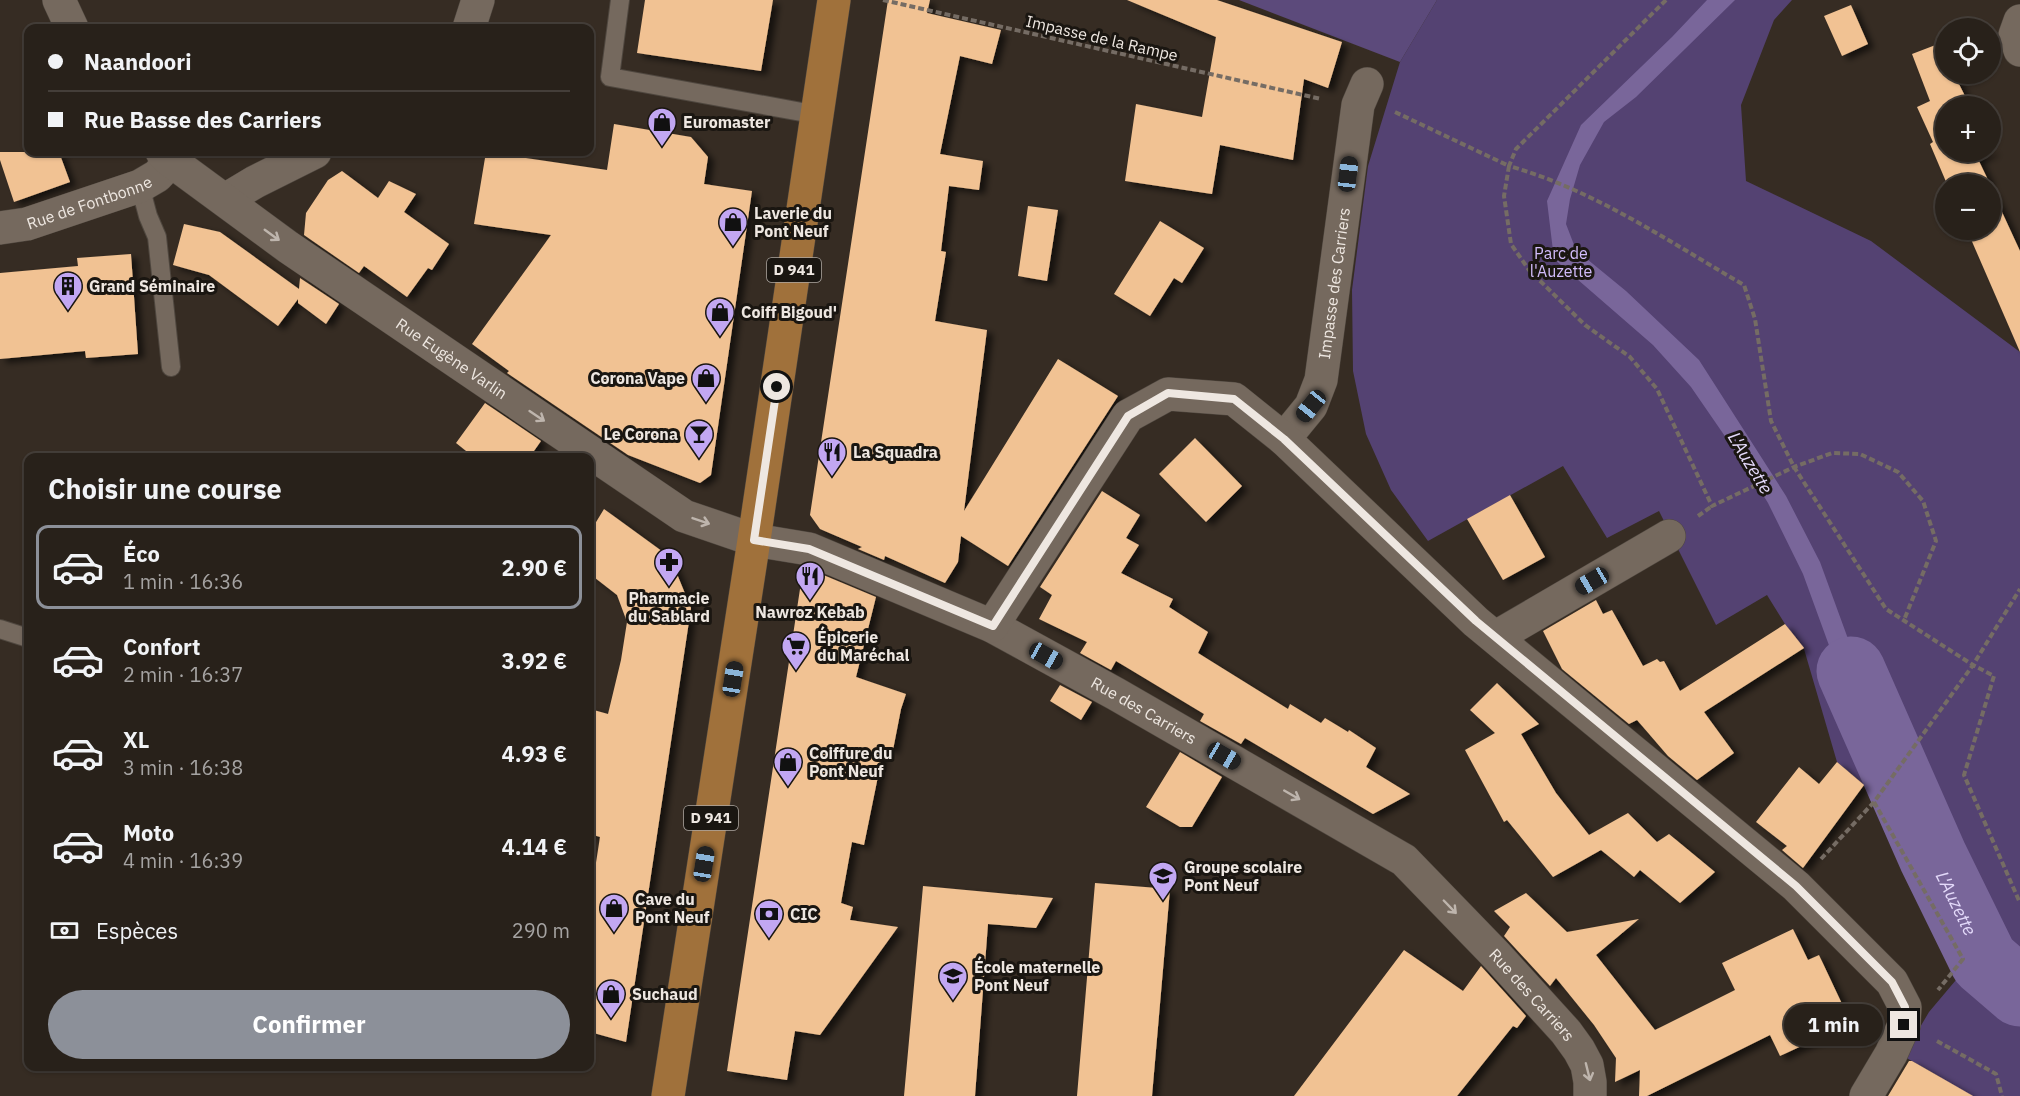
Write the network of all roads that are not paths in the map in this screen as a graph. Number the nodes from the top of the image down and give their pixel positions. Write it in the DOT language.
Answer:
graph roads {
  1 [pos="59,0"];
  2 [pos="478,0"];
  3 [pos="620,0"];
  4 [pos="834,0"];
  5 [pos="2020,21"];
  6 [pos="70,24"];
  7 [pos="470,24"];
  8 [pos="2020,50"];
  9 [pos="1364,90"];
  10 [pos="818,115"];
  11 [pos="307,156"];
  12 [pos="166,157"];
  13 [pos="141,186"];
  14 [pos="225,200"];
  15 [pos="0,228"];
  16 [pos="171,367"];
  17 [pos="1284,439"];
  18 [pos="591,453"];
  19 [pos="594,455"];
  20 [pos="1669,536"];
  21 [pos="754,540"];
  22 [pos="993,626"];
  23 [pos="0,629"];
  24 [pos="24,637"];
  25 [pos="1496,637"];
  26 [pos="668,1096"];
  27 [pos="1590,1096"];
  28 [pos="1866,1096"];
  1 -- 6 [label="street"];
  2 -- 7 [label="street"];
  3 -- 10 [label="lane"];
  4 -- 10 [label="main road, D 941"];
  5 -- 8 [label="street"];
  9 -- 17 [label="street, Impasse des Carriers"];
  10 -- 21 [label="main road, D 941"];
  11 -- 14 [label="street"];
  12 -- 13 [label="street, Rue de Fontbonne"];
  12 -- 14 [label="street, Rue Eugène Varlin"];
  13 -- 15 [label="street, Rue de Fontbonne"];
  13 -- 16 [label="lane"];
  14 -- 18 [label="street, Rue Eugène Varlin, one-way"];
  17 -- 22 [label="street"];
  17 -- 25 [label="street"];
  19 -- 21 [label="street, Rue Eugène Varlin, one-way"];
  20 -- 25 [label="street"];
  21 -- 22 [label="street, Rue des Carriers"];
  21 -- 26 [label="main road, D 941"];
  22 -- 27 [label="street, Rue des Carriers, one-way"];
  23 -- 24 [label="lane"];
  25 -- 28 [label="street"];
}
